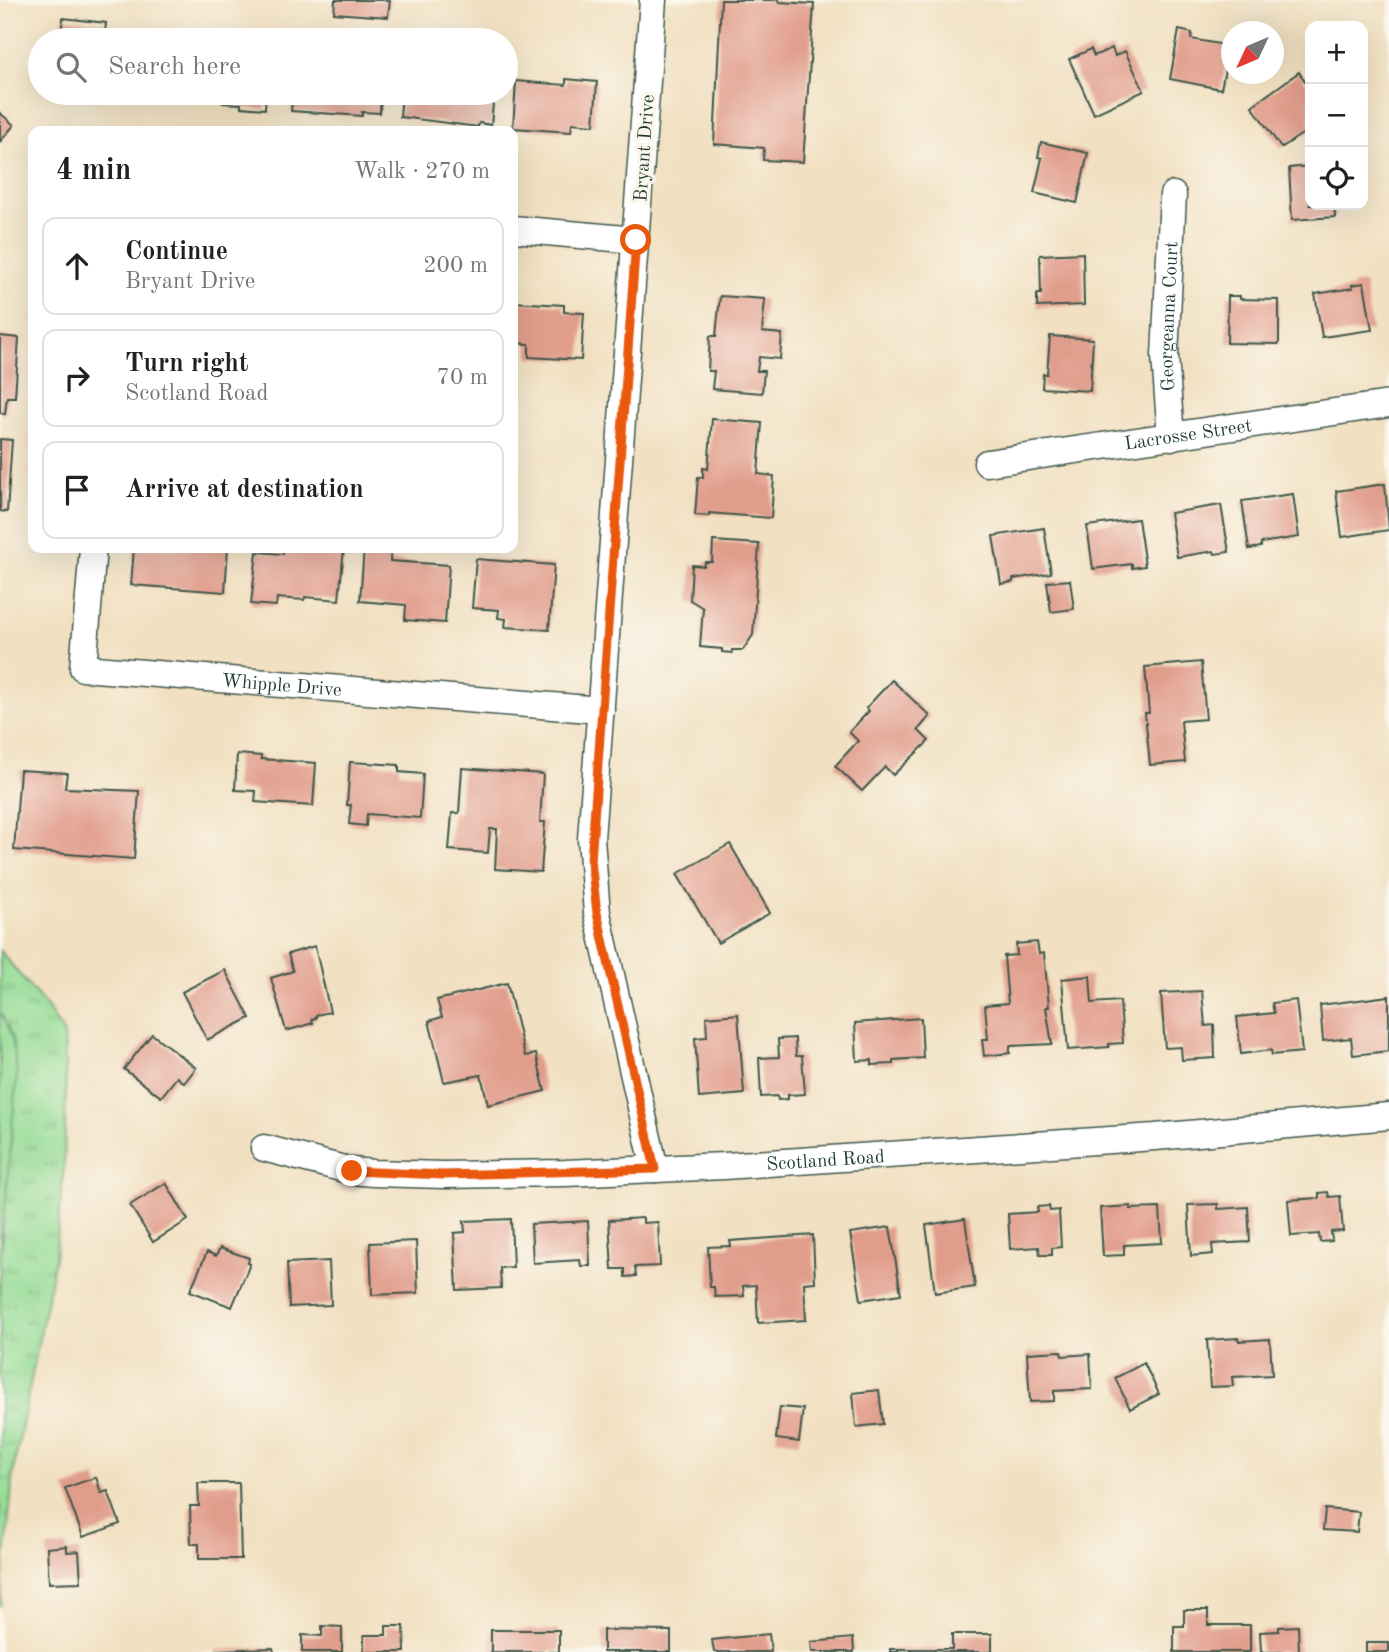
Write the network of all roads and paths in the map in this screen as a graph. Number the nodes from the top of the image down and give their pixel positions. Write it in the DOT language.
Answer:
graph roads {
  1 [pos="653,0"];
  2 [pos="1173,195"];
  3 [pos="518,229"];
  4 [pos="636,240"];
  5 [pos="1389,404"];
  6 [pos="1171,437"];
  7 [pos="987,463"];
  8 [pos="93,553"];
  9 [pos="601,710"];
  10 [pos="1389,1116"];
  11 [pos="264,1148"];
  12 [pos="655,1169"];
  1 -- 4 [label="street, Bryant Drive"];
  2 -- 6 [label="street, Georgeanna Court"];
  3 -- 4 [label="street"];
  4 -- 9 [label="street, Bryant Drive"];
  5 -- 6 [label="street, Lacrosse Street"];
  6 -- 7 [label="street, Lacrosse Street"];
  8 -- 9 [label="street, Whipple Drive"];
  9 -- 12 [label="street, Bryant Drive"];
  10 -- 12 [label="street, Scotland Road"];
  11 -- 12 [label="street, Scotland Road"];
}
